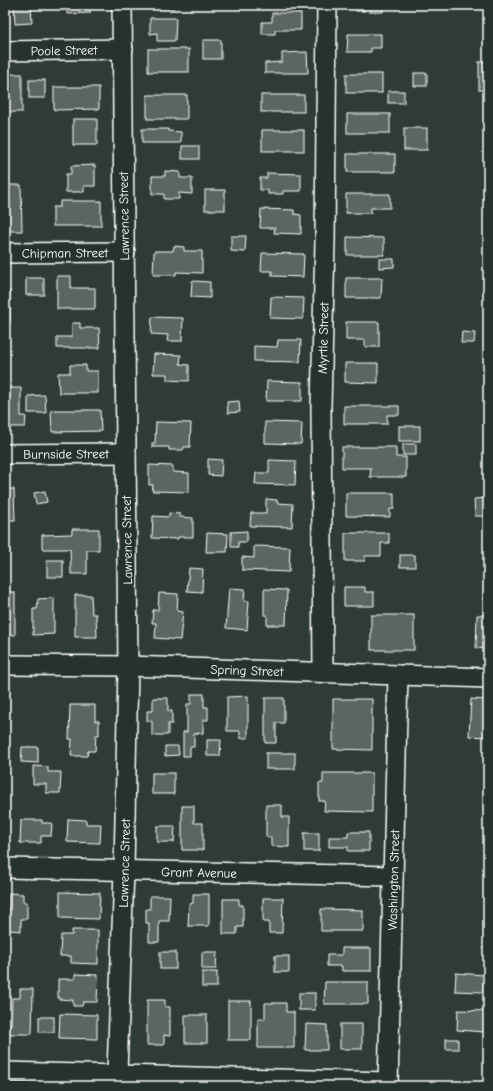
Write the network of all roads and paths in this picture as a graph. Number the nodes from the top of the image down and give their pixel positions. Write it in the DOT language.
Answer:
graph roads {
  1 [pos="122,5"];
  2 [pos="327,5"];
  3 [pos="123,49"];
  4 [pos="5,51"];
  5 [pos="125,252"];
  6 [pos="5,253"];
  7 [pos="126,453"];
  8 [pos="5,454"];
  9 [pos="5,665"];
  10 [pos="128,666"];
  11 [pos="323,672"];
  12 [pos="398,675"];
  13 [pos="488,678"];
  14 [pos="5,868"];
  15 [pos="124,870"];
  16 [pos="393,876"];
  17 [pos="5,1072"];
  18 [pos="117,1074"];
  19 [pos="388,1084"];
  1 -- 3 [label="street, Lawrence Street"];
  2 -- 11 [label="street, Myrtle Street"];
  3 -- 4 [label="street, Poole Street"];
  3 -- 5 [label="street, Lawrence Street"];
  5 -- 6 [label="street, Chipman Street"];
  5 -- 7 [label="street, Lawrence Street"];
  7 -- 8 [label="street, Burnside Street"];
  7 -- 10 [label="street, Lawrence Street"];
  9 -- 10 [label="street, Spring Street"];
  10 -- 11 [label="street, Spring Street"];
  10 -- 15 [label="street, Lawrence Street"];
  11 -- 12 [label="street, Spring Street"];
  12 -- 13 [label="street, Spring Street"];
  12 -- 16 [label="street, Washington Street"];
  14 -- 15 [label="street, Grant Avenue"];
  15 -- 16 [label="street, Grant Avenue"];
  15 -- 18 [label="street, Lawrence Street"];
  16 -- 19 [label="street, Washington Street"];
  17 -- 18 [label="street"];
  18 -- 19 [label="street"];
}
